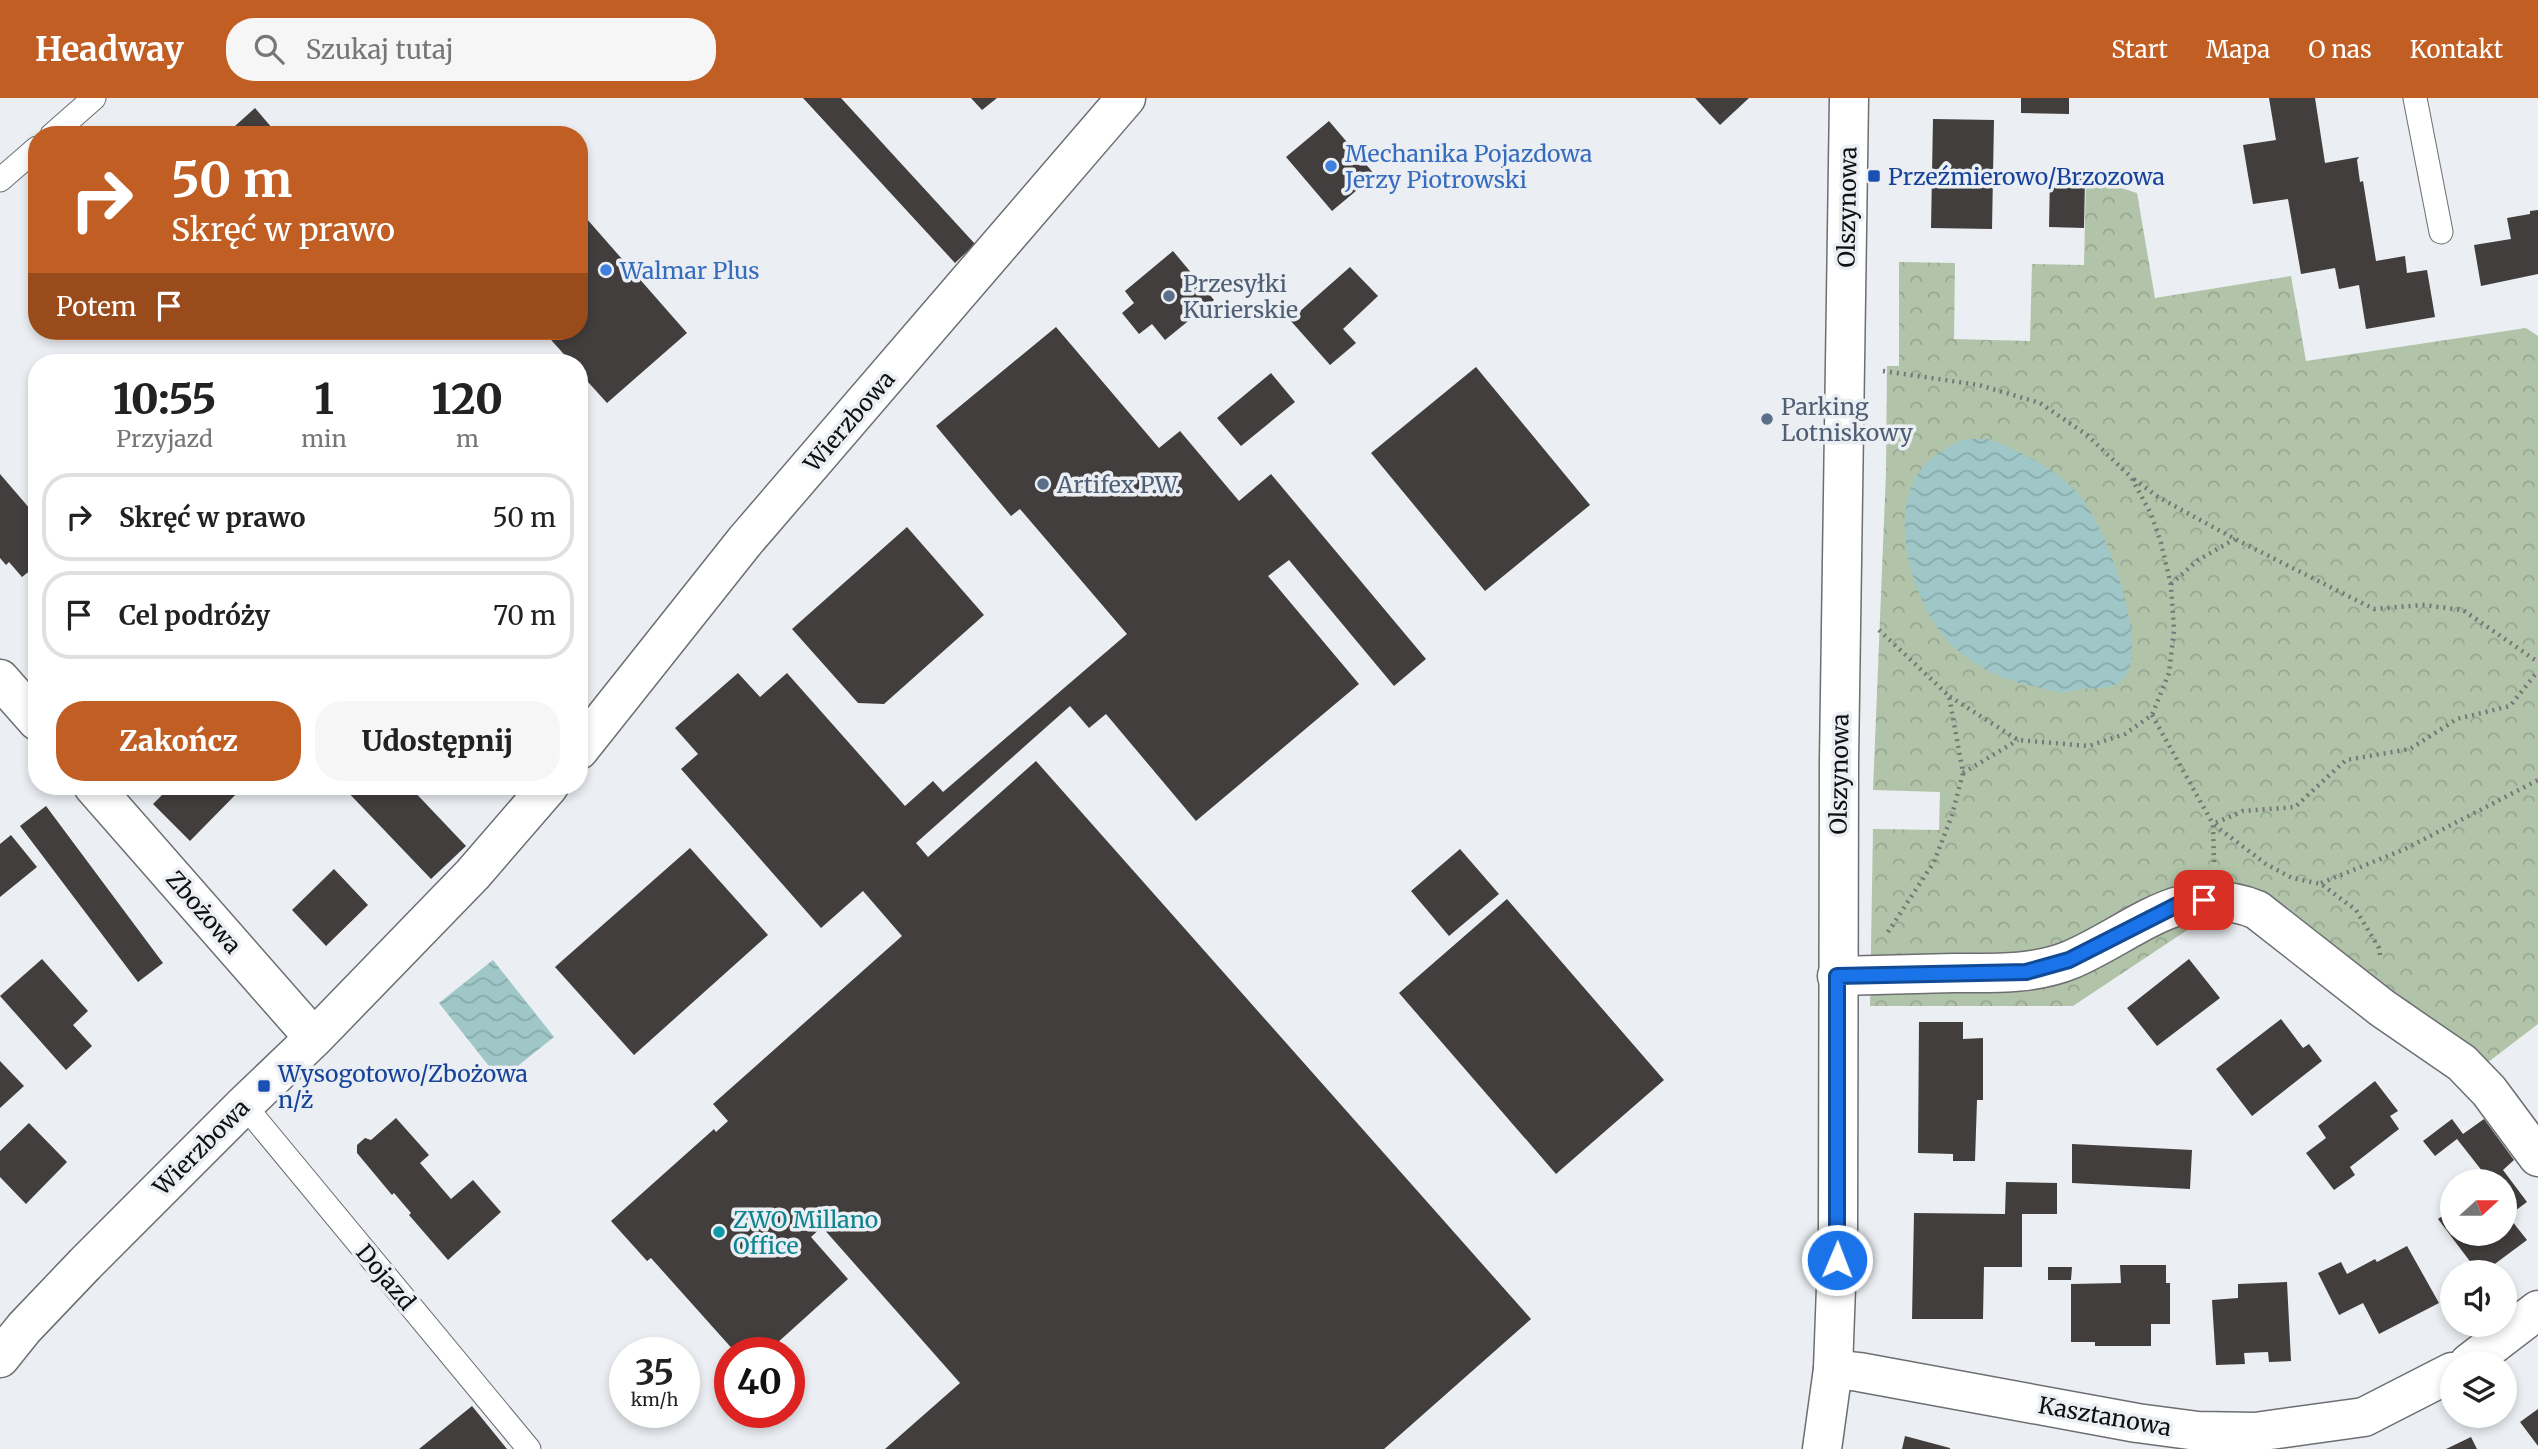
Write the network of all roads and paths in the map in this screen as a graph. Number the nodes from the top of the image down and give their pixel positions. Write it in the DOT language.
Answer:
graph roads {
  1 [pos="94,98"];
  2 [pos="1126,98"];
  3 [pos="1849,98"];
  4 [pos="2415,98"];
  5 [pos="62,126"];
  6 [pos="28,156"];
  7 [pos="0,180"];
  8 [pos="2441,232"];
  9 [pos="1871,370"];
  10 [pos="2131,477"];
  11 [pos="2235,539"];
  12 [pos="2171,584"];
  13 [pos="1878,628"];
  14 [pos="2538,662"];
  15 [pos="2538,671"];
  16 [pos="0,679"];
  17 [pos="1948,696"];
  18 [pos="28,711"];
  19 [pos="2152,715"];
  20 [pos="588,739"];
  21 [pos="2018,740"];
  22 [pos="1964,773"];
  23 [pos="2538,780"];
  24 [pos="101,795"];
  25 [pos="541,795"];
  26 [pos="2213,824"];
  27 [pos="2321,884"];
  28 [pos="2215,900"];
  29 [pos="1854,975"];
  30 [pos="2382,1007"];
  31 [pos="314,1038"];
  32 [pos="244,1104"];
  33 [pos="2538,1157"];
  34 [pos="2538,1310"];
  35 [pos="2485,1351"];
  36 [pos="0,1358"];
  37 [pos="1833,1369"];
  38 [pos="2440,1378"];
  39 [pos="2256,1441"];
  40 [pos="529,1449"];
  41 [pos="1822,1449"];
  1 -- 5 [label="lane"];
  2 -- 20 [label="street, Wierzbowa"];
  3 -- 29 [label="street, Olszynowa"];
  4 -- 8 [label="lane"];
  6 -- 7 [label="lane"];
  9 -- 10 [label="path"];
  10 -- 11 [label="path"];
  10 -- 12 [label="path"];
  11 -- 12 [label="path"];
  11 -- 14 [label="path"];
  12 -- 19 [label="path"];
  13 -- 17 [label="path"];
  15 -- 26 [label="path"];
  16 -- 18 [label="street"];
  17 -- 21 [label="path"];
  17 -- 22 [label="path"];
  19 -- 21 [label="path"];
  19 -- 26 [label="path"];
  21 -- 22 [label="path"];
  22 -- 29 [label="path"];
  23 -- 27 [label="path"];
  24 -- 31 [label="street, Zbożowa"];
  25 -- 31 [label="street, Wierzbowa"];
  26 -- 27 [label="path"];
  26 -- 28 [label="path"];
  27 -- 30 [label="path"];
  28 -- 29 [label="street"];
  28 -- 30 [label="street"];
  29 -- 37 [label="street, Olszynowa"];
  30 -- 33 [label="street"];
  31 -- 32 [label="street, Wierzbowa"];
  32 -- 36 [label="street, Wierzbowa"];
  32 -- 40 [label="lane, Dojazd"];
  34 -- 35 [label="street"];
  37 -- 39 [label="street, Kasztanowa"];
  37 -- 41 [label="street, Olszynowa"];
  38 -- 39 [label="street, Kasztanowa"];
}
